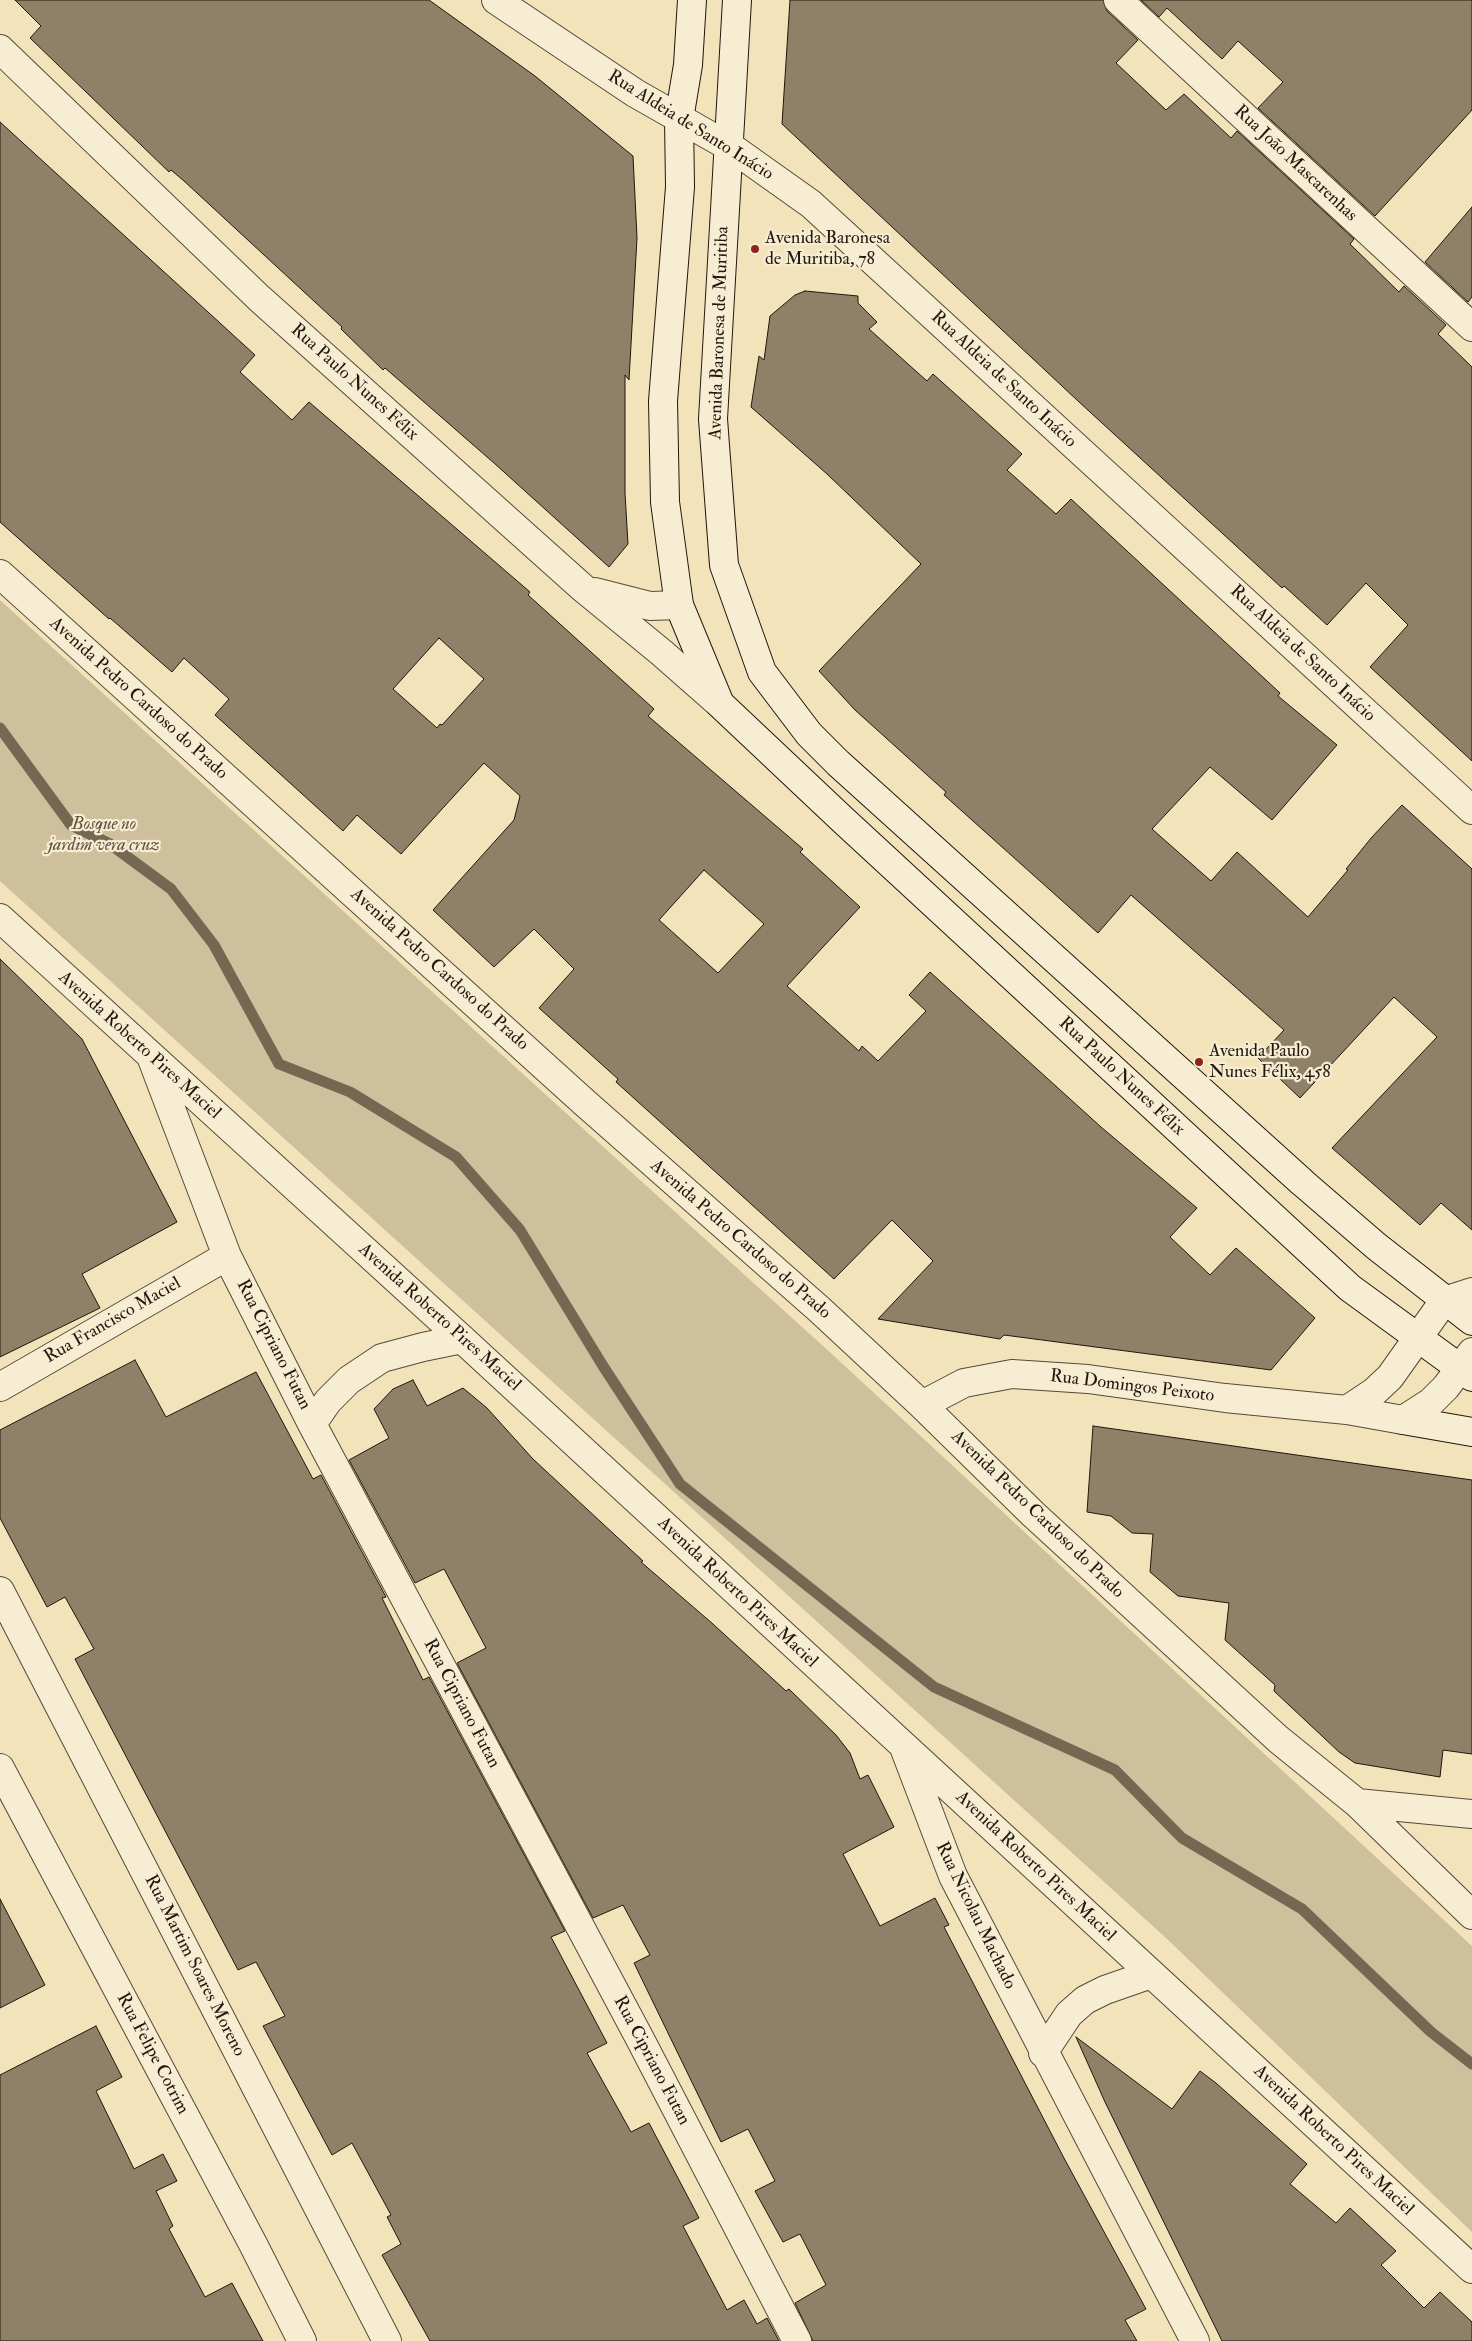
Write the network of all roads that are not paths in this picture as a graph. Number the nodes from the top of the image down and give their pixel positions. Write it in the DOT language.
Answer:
graph roads {
  1 [pos="496,0"];
  2 [pos="692,0"];
  3 [pos="737,0"];
  4 [pos="1118,0"];
  5 [pos="0,49"];
  6 [pos="679,119"];
  7 [pos="729,147"];
  8 [pos="1472,327"];
  9 [pos="0,574"];
  10 [pos="584,589"];
  11 [pos="679,605"];
  12 [pos="720,704"];
  13 [pos="1472,810"];
  14 [pos="0,918"];
  15 [pos="150,1056"];
  16 [pos="227,1256"];
  17 [pos="1472,1292"];
  18 [pos="1444,1301"];
  19 [pos="1472,1321"];
  20 [pos="462,1339"];
  21 [pos="1418,1339"];
  22 [pos="1468,1366"];
  23 [pos="0,1387"];
  24 [pos="922,1405"];
  25 [pos="1347,1410"];
  26 [pos="1403,1420"];
  27 [pos="312,1424"];
  28 [pos="1472,1432"];
  29 [pos="0,1591"];
  30 [pos="904,1747"];
  31 [pos="0,1768"];
  32 [pos="1357,1802"];
  33 [pos="1472,1814"];
  34 [pos="1472,1915"];
  35 [pos="1151,1974"];
  36 [pos="1044,2054"];
  37 [pos="1472,2269"];
  38 [pos="302,2341"];
  39 [pos="388,2341"];
  40 [pos="796,2341"];
  41 [pos="1195,2341"];
  1 -- 6 [label="street, Rua Aldeia de Santo Inácio"];
  2 -- 6 [label="street"];
  3 -- 7 [label="street, Avenida Baronesa de Muritiba"];
  4 -- 8 [label="street, Rua João Mascarenhas"];
  5 -- 10 [label="street, Rua Paulo Nunes Félix"];
  6 -- 7 [label="street, Rua Aldeia de Santo Inácio"];
  6 -- 11 [label="street"];
  7 -- 13 [label="street, Rua Aldeia de Santo Inácio"];
  7 -- 18 [label="street, Avenida Baronesa de Muritiba"];
  9 -- 24 [label="street, Avenida Pedro Cardoso do Prado"];
  10 -- 11 [label="street"];
  10 -- 12 [label="street, Rua Paulo Nunes Félix"];
  11 -- 12 [label="street"];
  12 -- 21 [label="street, Rua Paulo Nunes Félix"];
  14 -- 15 [label="street, Avenida Roberto Pires Maciel"];
  15 -- 16 [label="street, Rua Cipriano Futan"];
  15 -- 20 [label="street, Avenida Roberto Pires Maciel"];
  16 -- 23 [label="street, Rua Francisco Maciel"];
  16 -- 27 [label="street, Rua Cipriano Futan"];
  17 -- 18 [label="street"];
  18 -- 19 [label="street"];
  18 -- 21 [label="street"];
  20 -- 27 [label="street"];
  20 -- 30 [label="street, Avenida Roberto Pires Maciel"];
  21 -- 22 [label="street, Rua Paulo Nunes Félix"];
  21 -- 25 [label="street"];
  22 -- 26 [label="street"];
  24 -- 25 [label="street, Rua Domingos Peixoto"];
  24 -- 32 [label="street, Avenida Pedro Cardoso do Prado"];
  25 -- 26 [label="street, Rua Domingos Peixoto"];
  26 -- 28 [label="street, Rua Domingos Peixoto"];
  27 -- 40 [label="street, Rua Cipriano Futan"];
  29 -- 39 [label="street, Rua Martim Soares Moreno"];
  30 -- 35 [label="street, Avenida Roberto Pires Maciel"];
  30 -- 36 [label="street, Rua Nicolau Machado"];
  31 -- 38 [label="street, Rua Felipe Cotrim"];
  32 -- 33 [label="street"];
  32 -- 34 [label="street, Avenida Pedro Cardoso do Prado"];
  35 -- 36 [label="street"];
  35 -- 37 [label="street, Avenida Roberto Pires Maciel"];
  36 -- 41 [label="street, Rua Nicolau Machado"];
}
